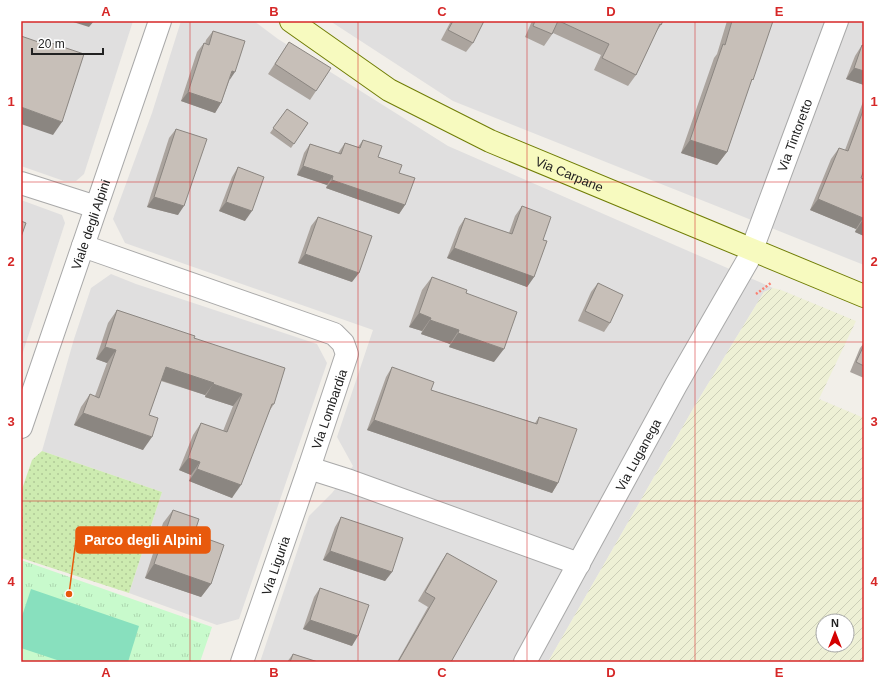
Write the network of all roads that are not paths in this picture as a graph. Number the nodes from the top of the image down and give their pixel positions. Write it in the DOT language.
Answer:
graph roads {
  1 [pos="160,21"];
  2 [pos="291,21"];
  3 [pos="837,21"];
  4 [pos="21,183"];
  5 [pos="96,208"];
  6 [pos="82,246"];
  7 [pos="753,249"];
  8 [pos="864,296"];
  9 [pos="21,427"];
  10 [pos="309,468"];
  11 [pos="579,564"];
  12 [pos="242,662"];
  13 [pos="525,662"];
  1 -- 5 [label="street, Viale degli Alpini"];
  2 -- 7 [label="street, Via Carpane"];
  3 -- 7 [label="street, Via Tintoretto"];
  4 -- 5 [label="street"];
  5 -- 6 [label="street, Viale degli Alpini"];
  6 -- 9 [label="street, Viale degli Alpini"];
  6 -- 10 [label="street, Via Lombardia"];
  7 -- 8 [label="street, Via Carpane"];
  7 -- 11 [label="street, Via Luganega"];
  10 -- 11 [label="street"];
  10 -- 12 [label="street, Via Liguria"];
  11 -- 13 [label="street, Via Luganega"];
}
